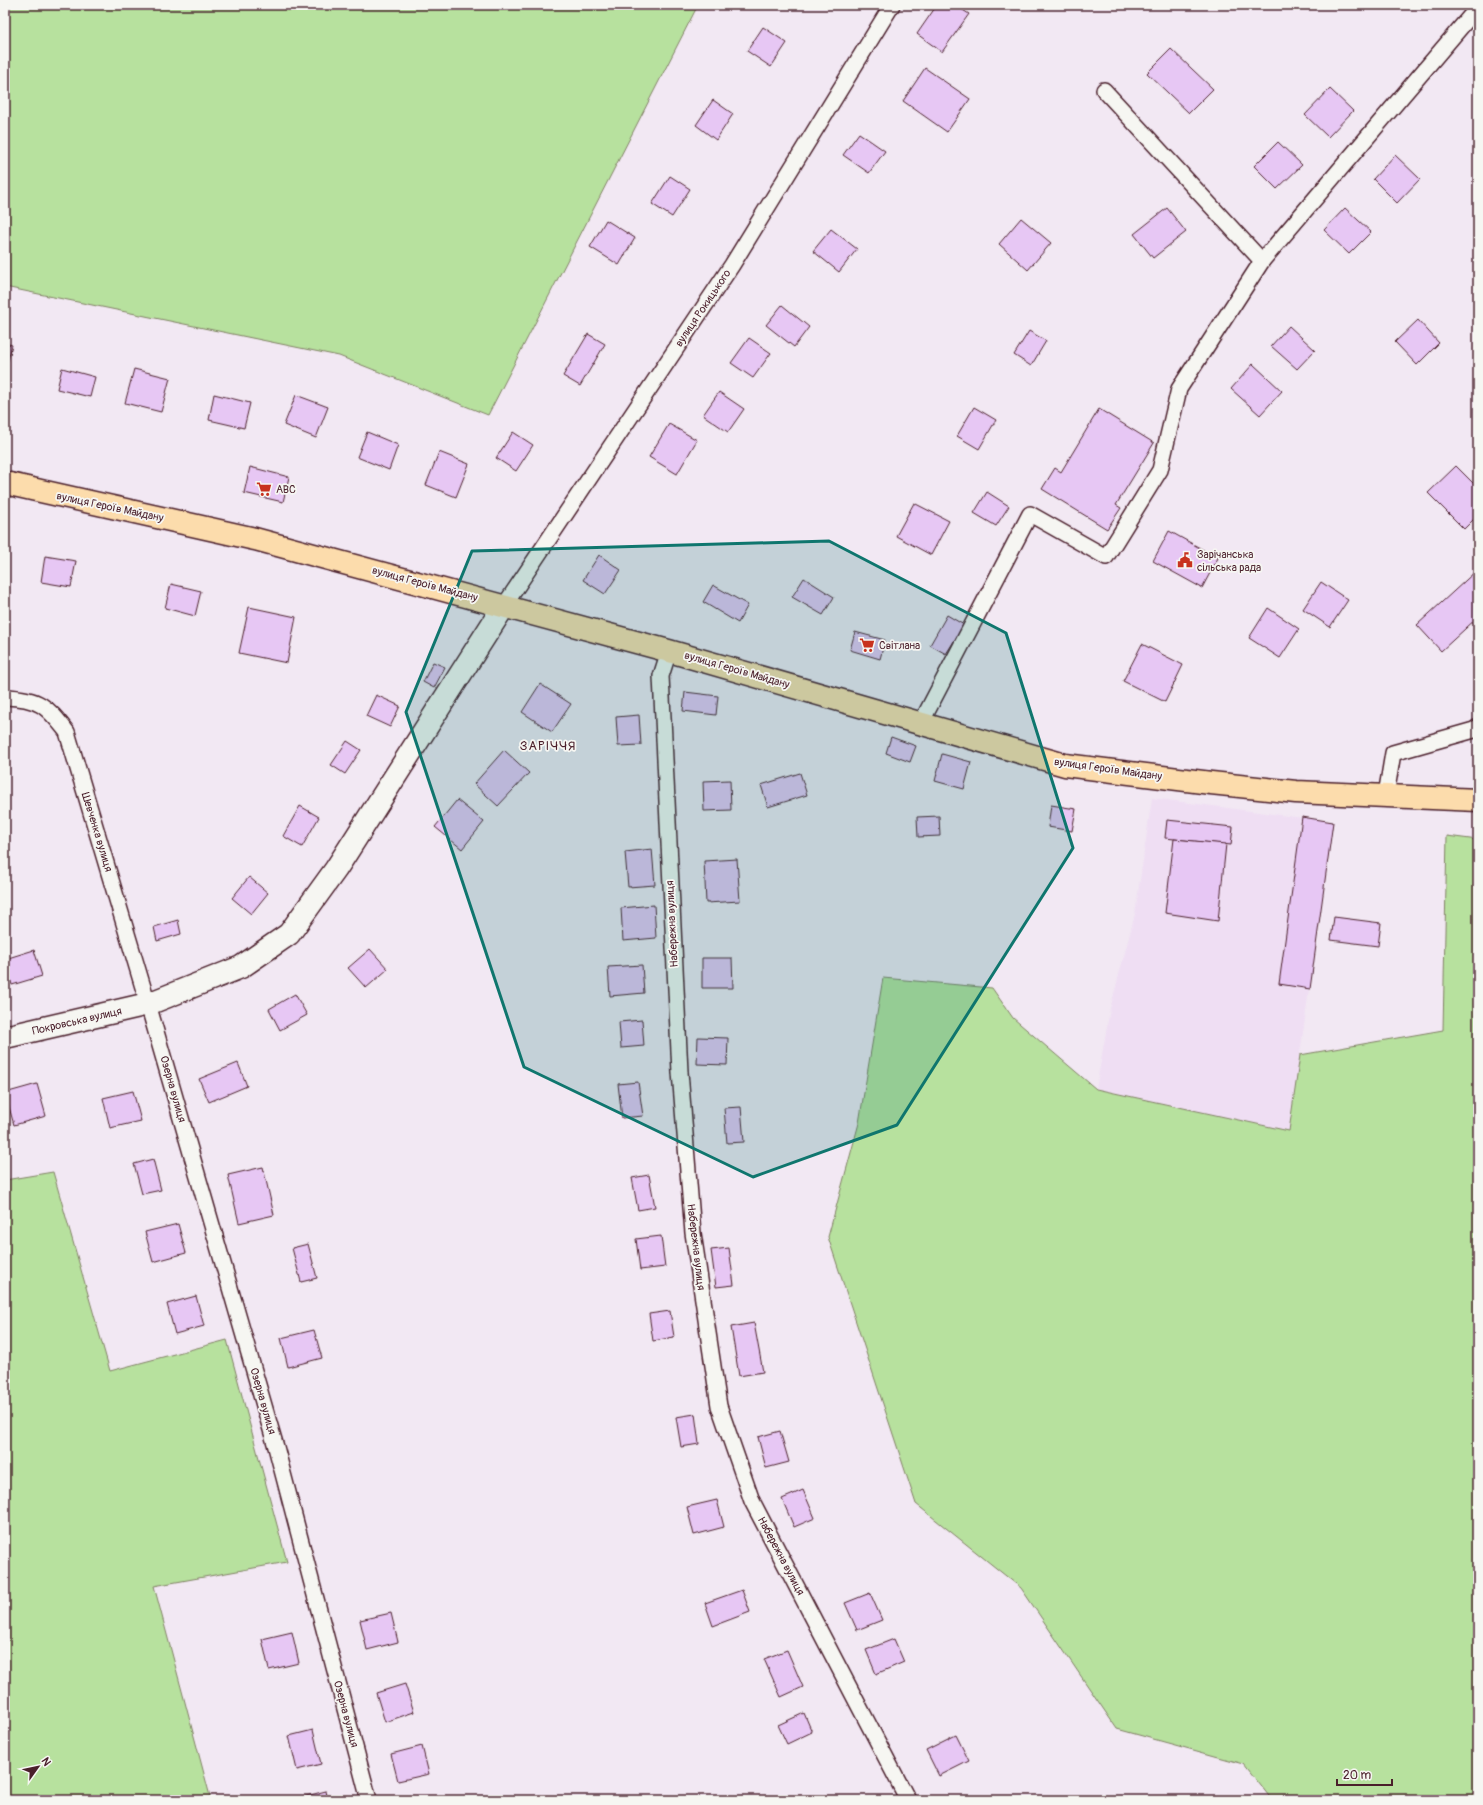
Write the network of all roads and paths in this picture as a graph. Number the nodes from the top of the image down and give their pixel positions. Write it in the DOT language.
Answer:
graph roads {
  1 [pos="892,5"];
  2 [pos="1478,7"];
  3 [pos="1104,90"];
  4 [pos="1262,261"];
  5 [pos="5,484"];
  6 [pos="504,606"];
  7 [pos="669,650"];
  8 [pos="5,697"];
  9 [pos="921,723"];
  10 [pos="1478,727"];
  11 [pos="1386,795"];
  12 [pos="1478,800"];
  13 [pos="148,1004"];
  14 [pos="5,1037"];
  15 [pos="369,1800"];
  16 [pos="908,1800"];
  1 -- 6 [label="street, вулиця Рокицького"];
  2 -- 4 [label="street"];
  3 -- 4 [label="street"];
  4 -- 9 [label="street"];
  5 -- 6 [label="main road, вулиця Героїв Майдану"];
  6 -- 7 [label="main road, вулиця Героїв Майдану"];
  6 -- 13 [label="street, Покровська вулиця"];
  7 -- 9 [label="main road, вулиця Героїв Майдану"];
  7 -- 16 [label="street, Набережна вулиця"];
  8 -- 13 [label="street, Шевченка вулиця"];
  9 -- 11 [label="main road, вулиця Героїв Майдану"];
  10 -- 11 [label="street"];
  11 -- 12 [label="main road, вулиця Героїв Майдану"];
  13 -- 14 [label="street, Покровська вулиця"];
  13 -- 15 [label="street, Озерна вулиця"];
}
